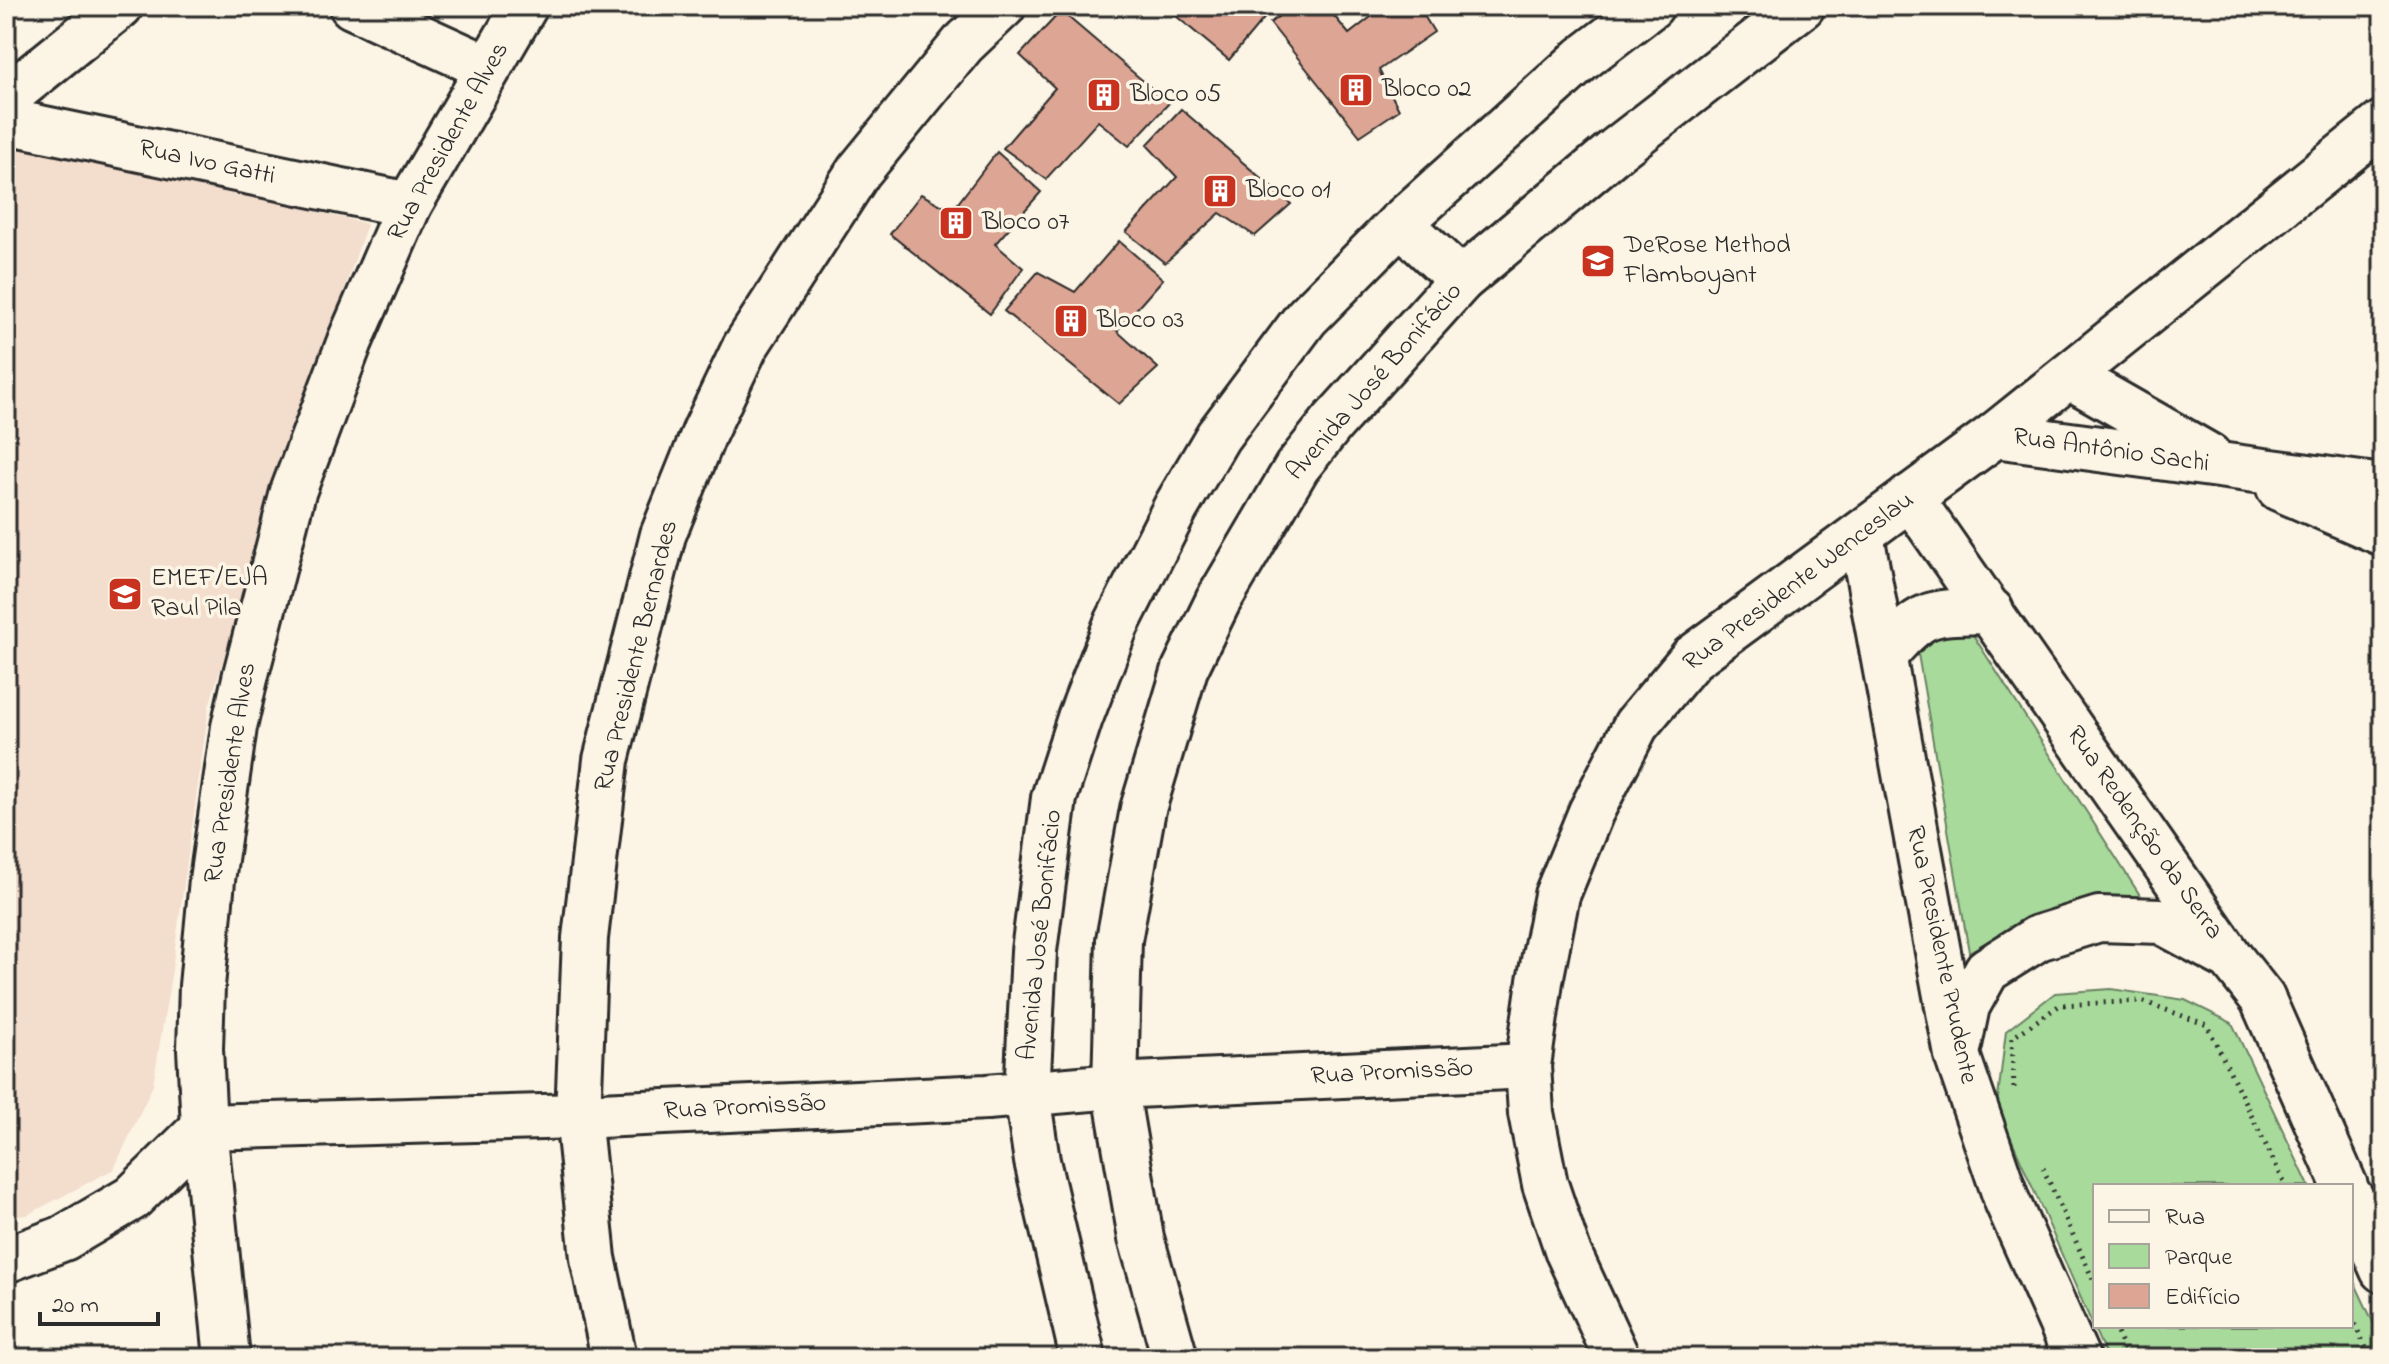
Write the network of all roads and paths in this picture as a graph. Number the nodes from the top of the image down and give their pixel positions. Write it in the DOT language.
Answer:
graph roads {
  1 [pos="120,6"];
  2 [pos="352,6"];
  3 [pos="525,6"];
  4 [pos="1003,6"];
  5 [pos="1651,6"];
  6 [pos="1802,6"];
  7 [pos="488,68"];
  8 [pos="6,98"];
  9 [pos="6,121"];
  10 [pos="2383,123"];
  11 [pos="409,205"];
  12 [pos="1400,223"];
  13 [pos="1461,280"];
  14 [pos="2069,376"];
  15 [pos="1995,435"];
  16 [pos="2227,466"];
  17 [pos="2383,487"];
  18 [pos="1910,497"];
  19 [pos="2383,533"];
  20 [pos="1861,535"];
  21 [pos="1991,611"];
  22 [pos="1884,656"];
  23 [pos="2232,960"];
  24 [pos="1957,1055"];
  25 [pos="1528,1066"];
  26 [pos="1115,1086"];
  27 [pos="2015,1092"];
  28 [pos="1027,1095"];
  29 [pos="578,1116"];
  30 [pos="204,1127"];
  31 [pos="2040,1160"];
  32 [pos="2285,1184"];
  33 [pos="2344,1184"];
  34 [pos="2353,1202"];
  35 [pos="6,1260"];
  36 [pos="2383,1270"];
  37 [pos="2093,1279"];
  38 [pos="2353,1321"];
  39 [pos="2115,1328"];
  40 [pos="227,1358"];
  41 [pos="614,1358"];
  42 [pos="1083,1358"];
  43 [pos="1175,1358"];
  44 [pos="1617,1358"];
  45 [pos="2077,1358"];
  46 [pos="2128,1358"];
  47 [pos="2371,1358"];
  1 -- 8 [label="street"];
  2 -- 7 [label="street"];
  3 -- 7 [label="street, Rua Presidente Alves"];
  4 -- 29 [label="street, Rua Presidente Bernardes"];
  5 -- 12 [label="street, Avenida José Bonifácio"];
  6 -- 13 [label="street, Avenida José Bonifácio"];
  7 -- 11 [label="street, Rua Presidente Alves"];
  9 -- 11 [label="street, Rua Ivo Gatti"];
  10 -- 14 [label="street, Rua Presidente Wenceslau"];
  11 -- 30 [label="street, Rua Presidente Alves"];
  12 -- 13 [label="street"];
  12 -- 28 [label="street, Avenida José Bonifácio"];
  13 -- 26 [label="street, Avenida José Bonifácio"];
  14 -- 15 [label="street, Rua Presidente Wenceslau"];
  14 -- 16 [label="street, Rua Antônio Sachi"];
  15 -- 16 [label="street, Rua Antônio Sachi"];
  15 -- 18 [label="street, Rua Presidente Wenceslau"];
  16 -- 17 [label="street, Rua Antônio Sachi"];
  16 -- 19 [label="street"];
  18 -- 20 [label="street, Rua Presidente Wenceslau"];
  18 -- 21 [label="street, Rua Redenção da Serra"];
  20 -- 22 [label="street, Rua Presidente Prudente"];
  20 -- 25 [label="street, Rua Presidente Wenceslau"];
  21 -- 22 [label="street"];
  21 -- 23 [label="street, Rua Redenção da Serra"];
  22 -- 24 [label="street, Rua Presidente Prudente"];
  23 -- 24 [label="street"];
  23 -- 33 [label="street, Rua Redenção da Serra"];
  24 -- 45 [label="street, Rua Presidente Prudente"];
  25 -- 26 [label="street, Rua Promissão"];
  25 -- 44 [label="street, Rua Presidente Wenceslau"];
  26 -- 28 [label="street, Rua Promissão"];
  26 -- 43 [label="street, Avenida José Bonifácio"];
  27 -- 32 [label="path"];
  28 -- 29 [label="street, Rua Promissão"];
  28 -- 42 [label="street, Avenida José Bonifácio"];
  29 -- 30 [label="street, Rua Promissão"];
  29 -- 41 [label="street, Rua Presidente Bernardes"];
  30 -- 35 [label="street"];
  30 -- 40 [label="street, Rua Presidente Alves"];
  31 -- 37 [label="path"];
  34 -- 36 [label="street"];
  38 -- 47 [label="path"];
  39 -- 46 [label="path"];
}
